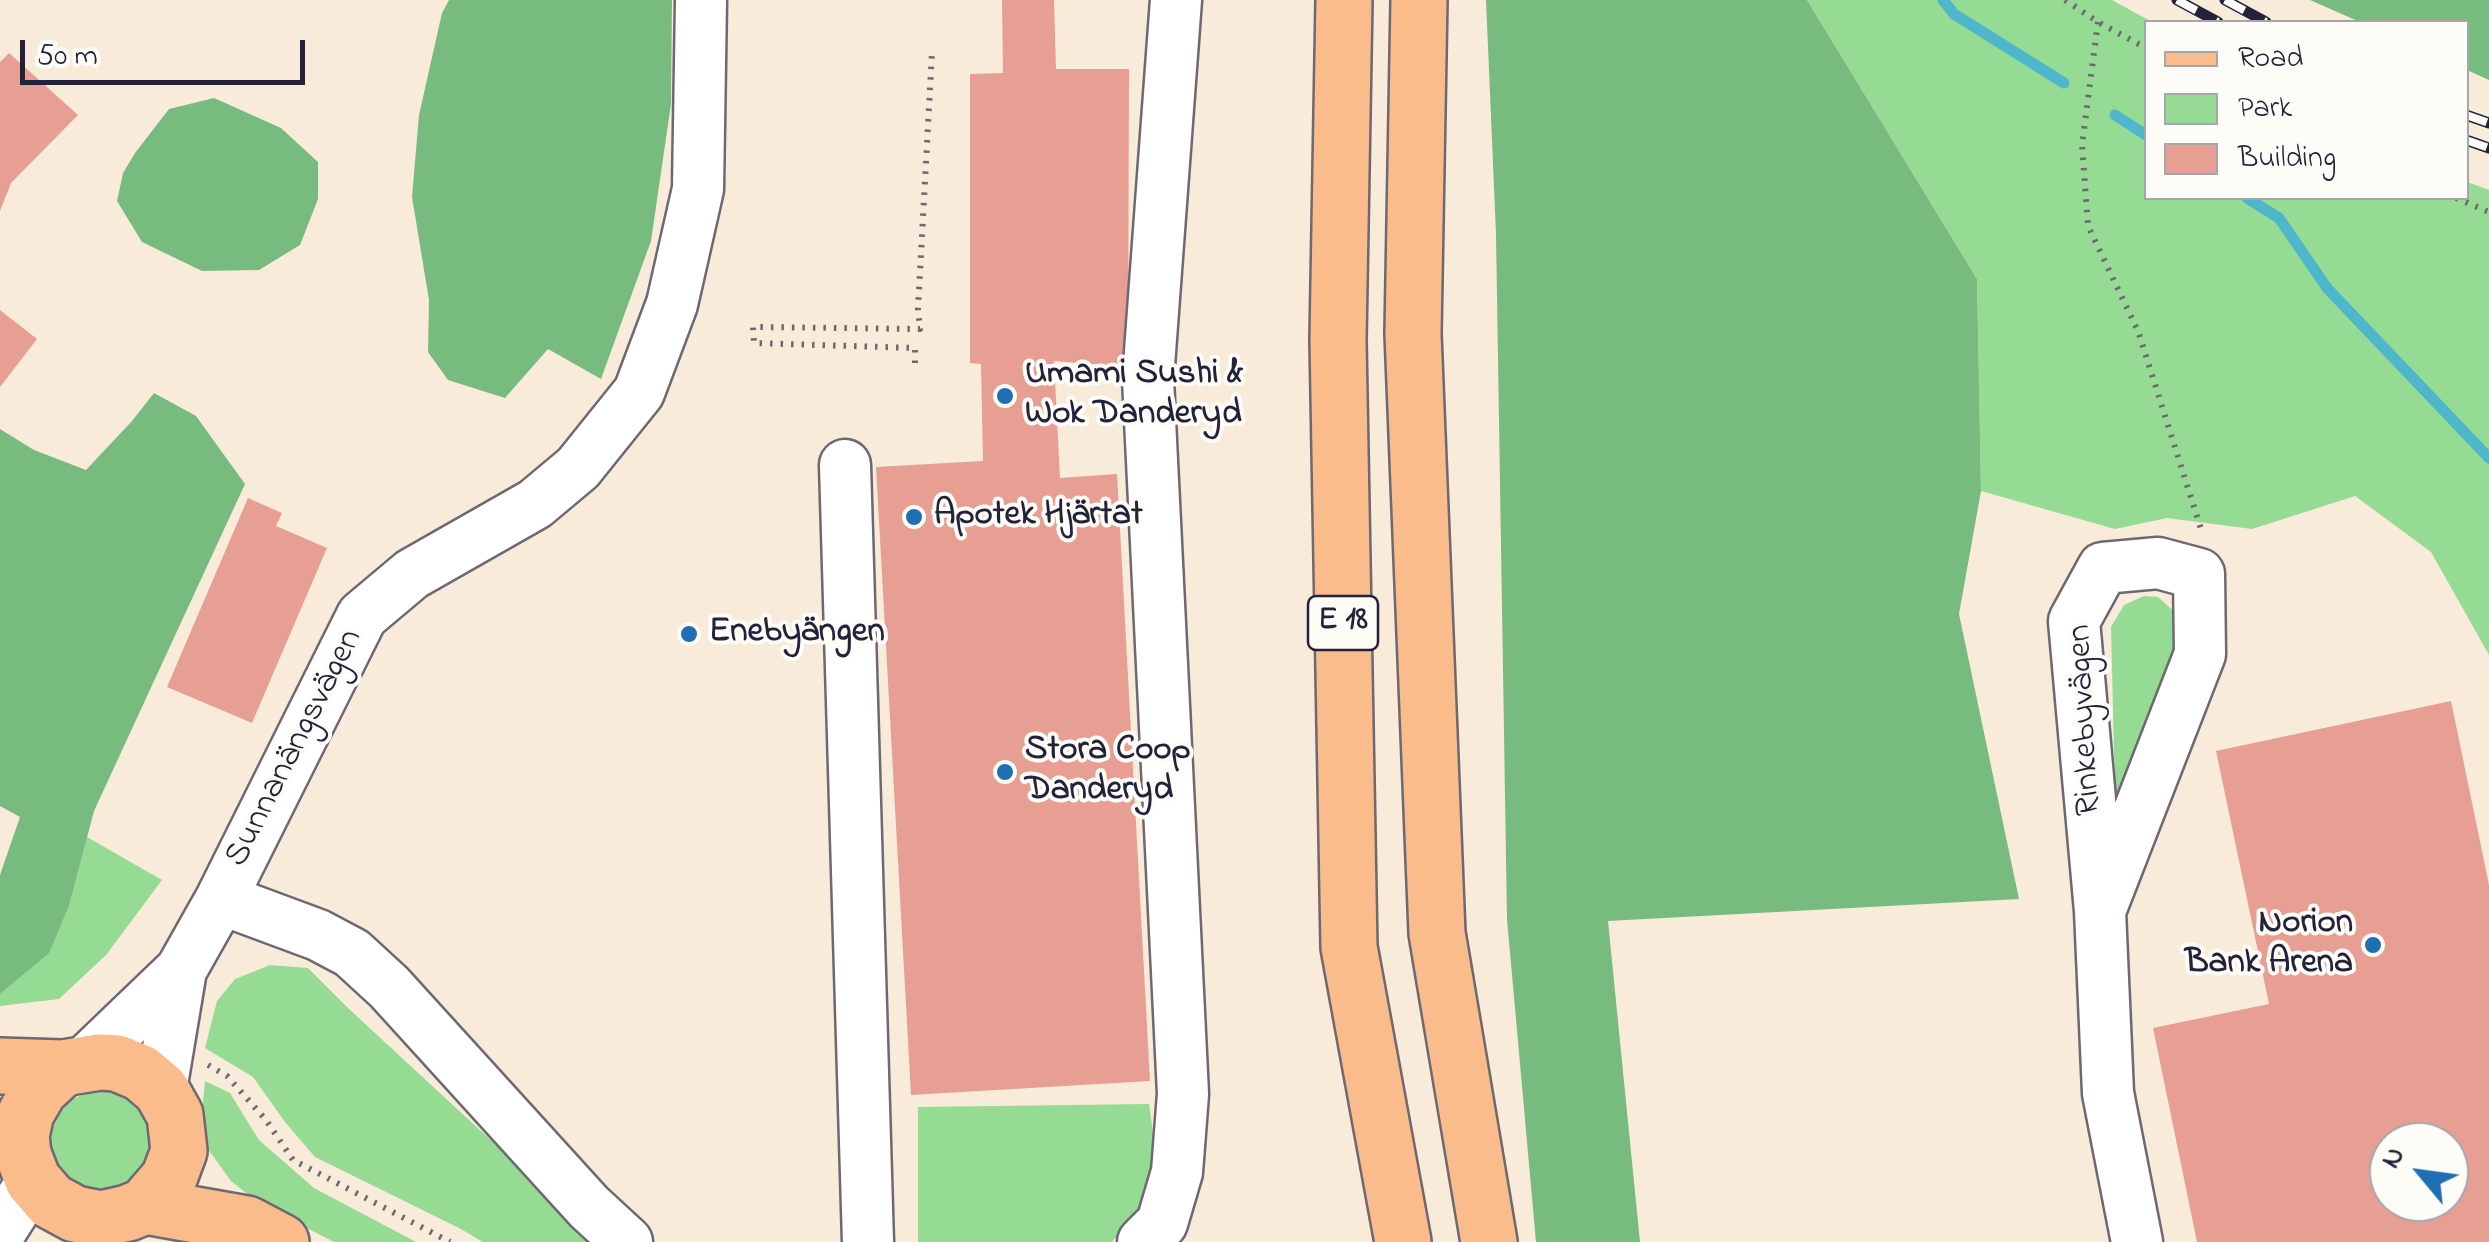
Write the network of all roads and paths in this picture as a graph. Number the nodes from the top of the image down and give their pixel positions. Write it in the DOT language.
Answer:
graph roads {
  1 [pos="701,0"];
  2 [pos="1176,0"];
  3 [pos="1344,0"];
  4 [pos="1420,0"];
  5 [pos="2065,0"];
  6 [pos="2098,22"];
  7 [pos="2144,47"];
  8 [pos="932,52"];
  9 [pos="2461,200"];
  10 [pos="2489,212"];
  11 [pos="915,363"];
  12 [pos="845,466"];
  13 [pos="2204,541"];
  14 [pos="221,899"];
  15 [pos="2100,911"];
  16 [pos="181,970"];
  17 [pos="0,1066"];
  18 [pos="165,1066"];
  19 [pos="72,1067"];
  20 [pos="18,1144"];
  21 [pos="179,1151"];
  22 [pos="145,1206"];
  23 [pos="75,1214"];
  24 [pos="0,1232"];
  25 [pos="264,1233"];
  26 [pos="26,1242"];
  27 [pos="450,1242"];
  28 [pos="627,1242"];
  29 [pos="868,1242"];
  30 [pos="1142,1242"];
  31 [pos="1403,1242"];
  32 [pos="1490,1242"];
  33 [pos="2137,1242"];
  1 -- 14 [label="street, Sunnanängsvägen"];
  2 -- 30 [label="street"];
  3 -- 31 [label="main road, E 18"];
  4 -- 32 [label="main road, E 18"];
  5 -- 6 [label="path"];
  6 -- 7 [label="path"];
  6 -- 13 [label="path"];
  8 -- 11 [label="path"];
  9 -- 10 [label="path"];
  12 -- 29 [label="street"];
  14 -- 16 [label="street, Sunnanängsvägen"];
  14 -- 28 [label="street"];
  15 -- 15 [label="street, Rinkebyvägen"];
  15 -- 33 [label="street, Rinkebyvägen"];
  16 -- 18 [label="street, Sunnanängsvägen"];
  16 -- 19 [label="street, Sunnanängsvägen"];
  17 -- 19 [label="main road"];
  18 -- 19 [label="main road"];
  18 -- 21 [label="main road"];
  18 -- 27 [label="path"];
  19 -- 20 [label="main road"];
  20 -- 23 [label="main road"];
  20 -- 24 [label="street"];
  21 -- 22 [label="main road"];
  21 -- 25 [label="main road"];
  22 -- 23 [label="main road"];
  22 -- 25 [label="main road"];
  23 -- 26 [label="street"];
}
